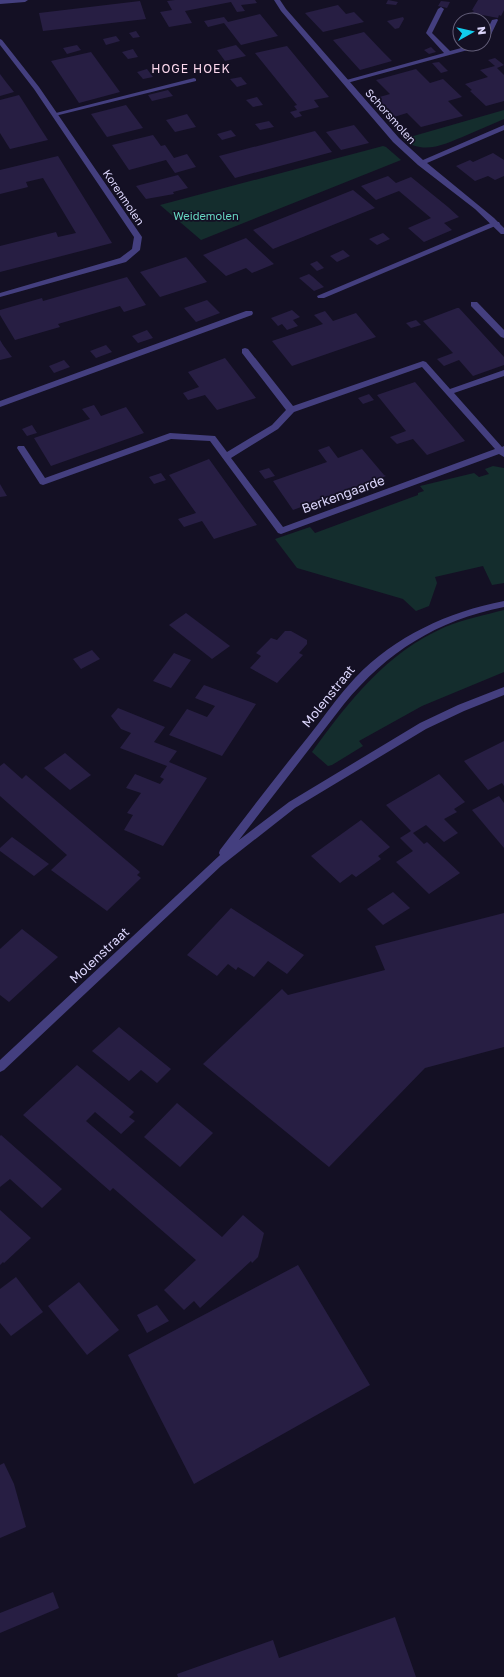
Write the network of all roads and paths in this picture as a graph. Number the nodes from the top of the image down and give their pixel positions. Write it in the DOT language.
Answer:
graph roads {
  1 [pos="24,0"];
  2 [pos="277,0"];
  3 [pos="0,2"];
  4 [pos="441,9"];
  5 [pos="495,20"];
  6 [pos="0,41"];
  7 [pos="449,54"];
  8 [pos="194,80"];
  9 [pos="345,82"];
  10 [pos="55,114"];
  11 [pos="504,127"];
  12 [pos="418,160"];
  13 [pos="496,224"];
  14 [pos="504,232"];
  15 [pos="0,295"];
  16 [pos="321,296"];
  17 [pos="474,304"];
  18 [pos="248,313"];
  19 [pos="504,335"];
  20 [pos="245,351"];
  21 [pos="504,373"];
  22 [pos="448,392"];
  23 [pos="0,404"];
  24 [pos="291,410"];
  25 [pos="21,448"];
  26 [pos="503,451"];
  27 [pos="226,457"];
  28 [pos="504,604"];
  29 [pos="504,691"];
  30 [pos="217,863"];
  31 [pos="0,1067"];
  1 -- 3 [label="street"];
  2 -- 9 [label="street, Schorsmolen"];
  4 -- 7 [label="street"];
  5 -- 7 [label="street"];
  6 -- 10 [label="street, Korenmolen"];
  7 -- 9 [label="street"];
  8 -- 10 [label="street"];
  9 -- 12 [label="street, Schorsmolen"];
  10 -- 15 [label="street, Korenmolen"];
  11 -- 12 [label="street"];
  12 -- 13 [label="street, Schorsmolen"];
  13 -- 14 [label="street, Schorsmolen"];
  13 -- 16 [label="street"];
  17 -- 19 [label="street"];
  18 -- 23 [label="street"];
  20 -- 24 [label="street"];
  21 -- 22 [label="street"];
  22 -- 24 [label="street, Berkengaarde"];
  22 -- 26 [label="street, Berkengaarde"];
  24 -- 27 [label="street, Berkengaarde"];
  25 -- 27 [label="street, Berkengaarde"];
  26 -- 27 [label="street, Berkengaarde"];
  28 -- 30 [label="street, Molenstraat"];
  29 -- 30 [label="street, Molenstraat"];
  30 -- 31 [label="street, Molenstraat"];
}
